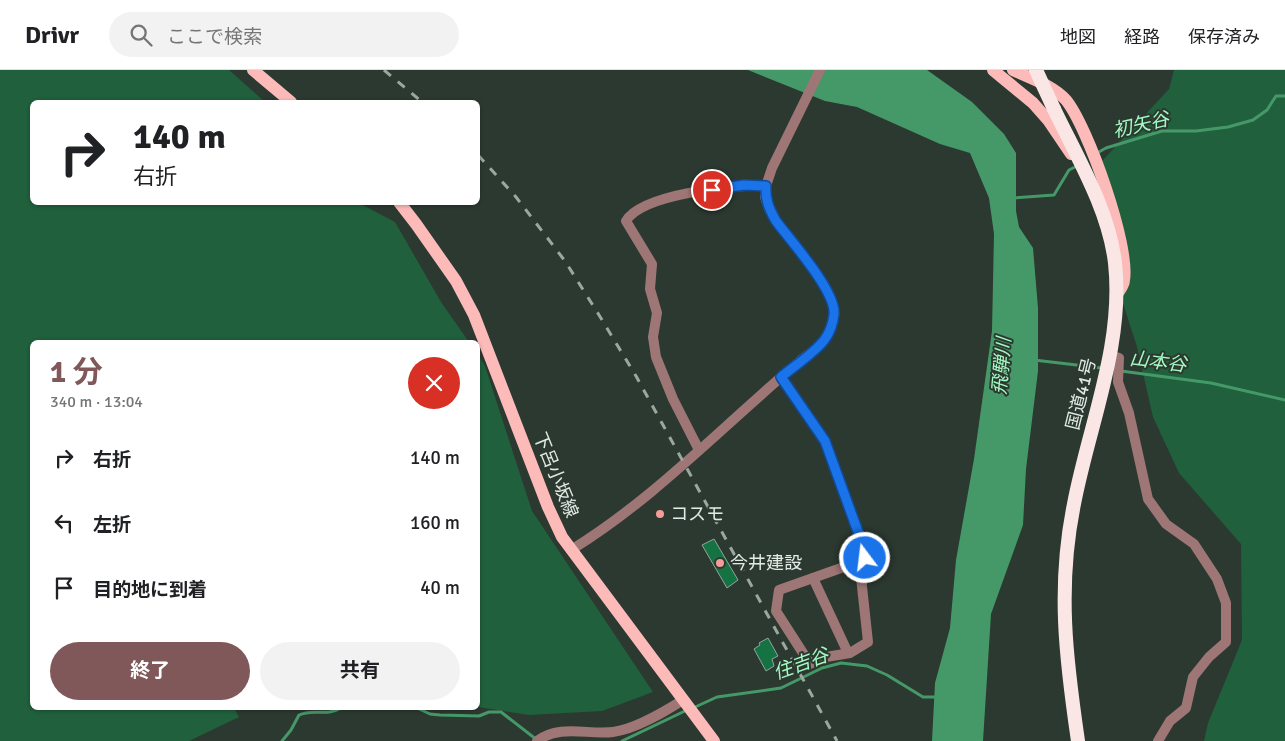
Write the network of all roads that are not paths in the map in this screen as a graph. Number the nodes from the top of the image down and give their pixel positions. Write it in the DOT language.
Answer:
graph roads {
  1 [pos="253,70"];
  2 [pos="820,70"];
  3 [pos="993,70"];
  4 [pos="1013,70"];
  5 [pos="1036,70"];
  6 [pos="290,100"];
  7 [pos="1080,163"];
  8 [pos="766,186"];
  9 [pos="401,205"];
  10 [pos="1117,294"];
  11 [pos="1110,355"];
  12 [pos="781,377"];
  13 [pos="699,450"];
  14 [pos="571,550"];
  15 [pos="858,562"];
  16 [pos="814,578"];
  17 [pos="848,653"];
  18 [pos="683,700"];
  19 [pos="537,741"];
  20 [pos="714,741"];
  21 [pos="1078,741"];
  22 [pos="1158,741"];
  1 -- 6 [label="main road"];
  2 -- 8 [label="street"];
  3 -- 7 [label="main road"];
  4 -- 10 [label="main road"];
  5 -- 7 [label="highway, 国道41号, bridge"];
  7 -- 10 [label="highway, 国道41号"];
  8 -- 12 [label="street"];
  8 -- 13 [label="street"];
  9 -- 14 [label="main road, 下呂小坂線"];
  10 -- 11 [label="highway, 国道41号"];
  11 -- 21 [label="highway, 国道41号"];
  11 -- 22 [label="street"];
  12 -- 13 [label="street"];
  12 -- 15 [label="street"];
  13 -- 14 [label="street"];
  14 -- 18 [label="main road, 下呂小坂線"];
  15 -- 16 [label="street"];
  15 -- 17 [label="street"];
  16 -- 17 [label="street"];
  16 -- 17 [label="street"];
  18 -- 19 [label="street"];
  18 -- 20 [label="main road, 下呂小坂線"];
}
